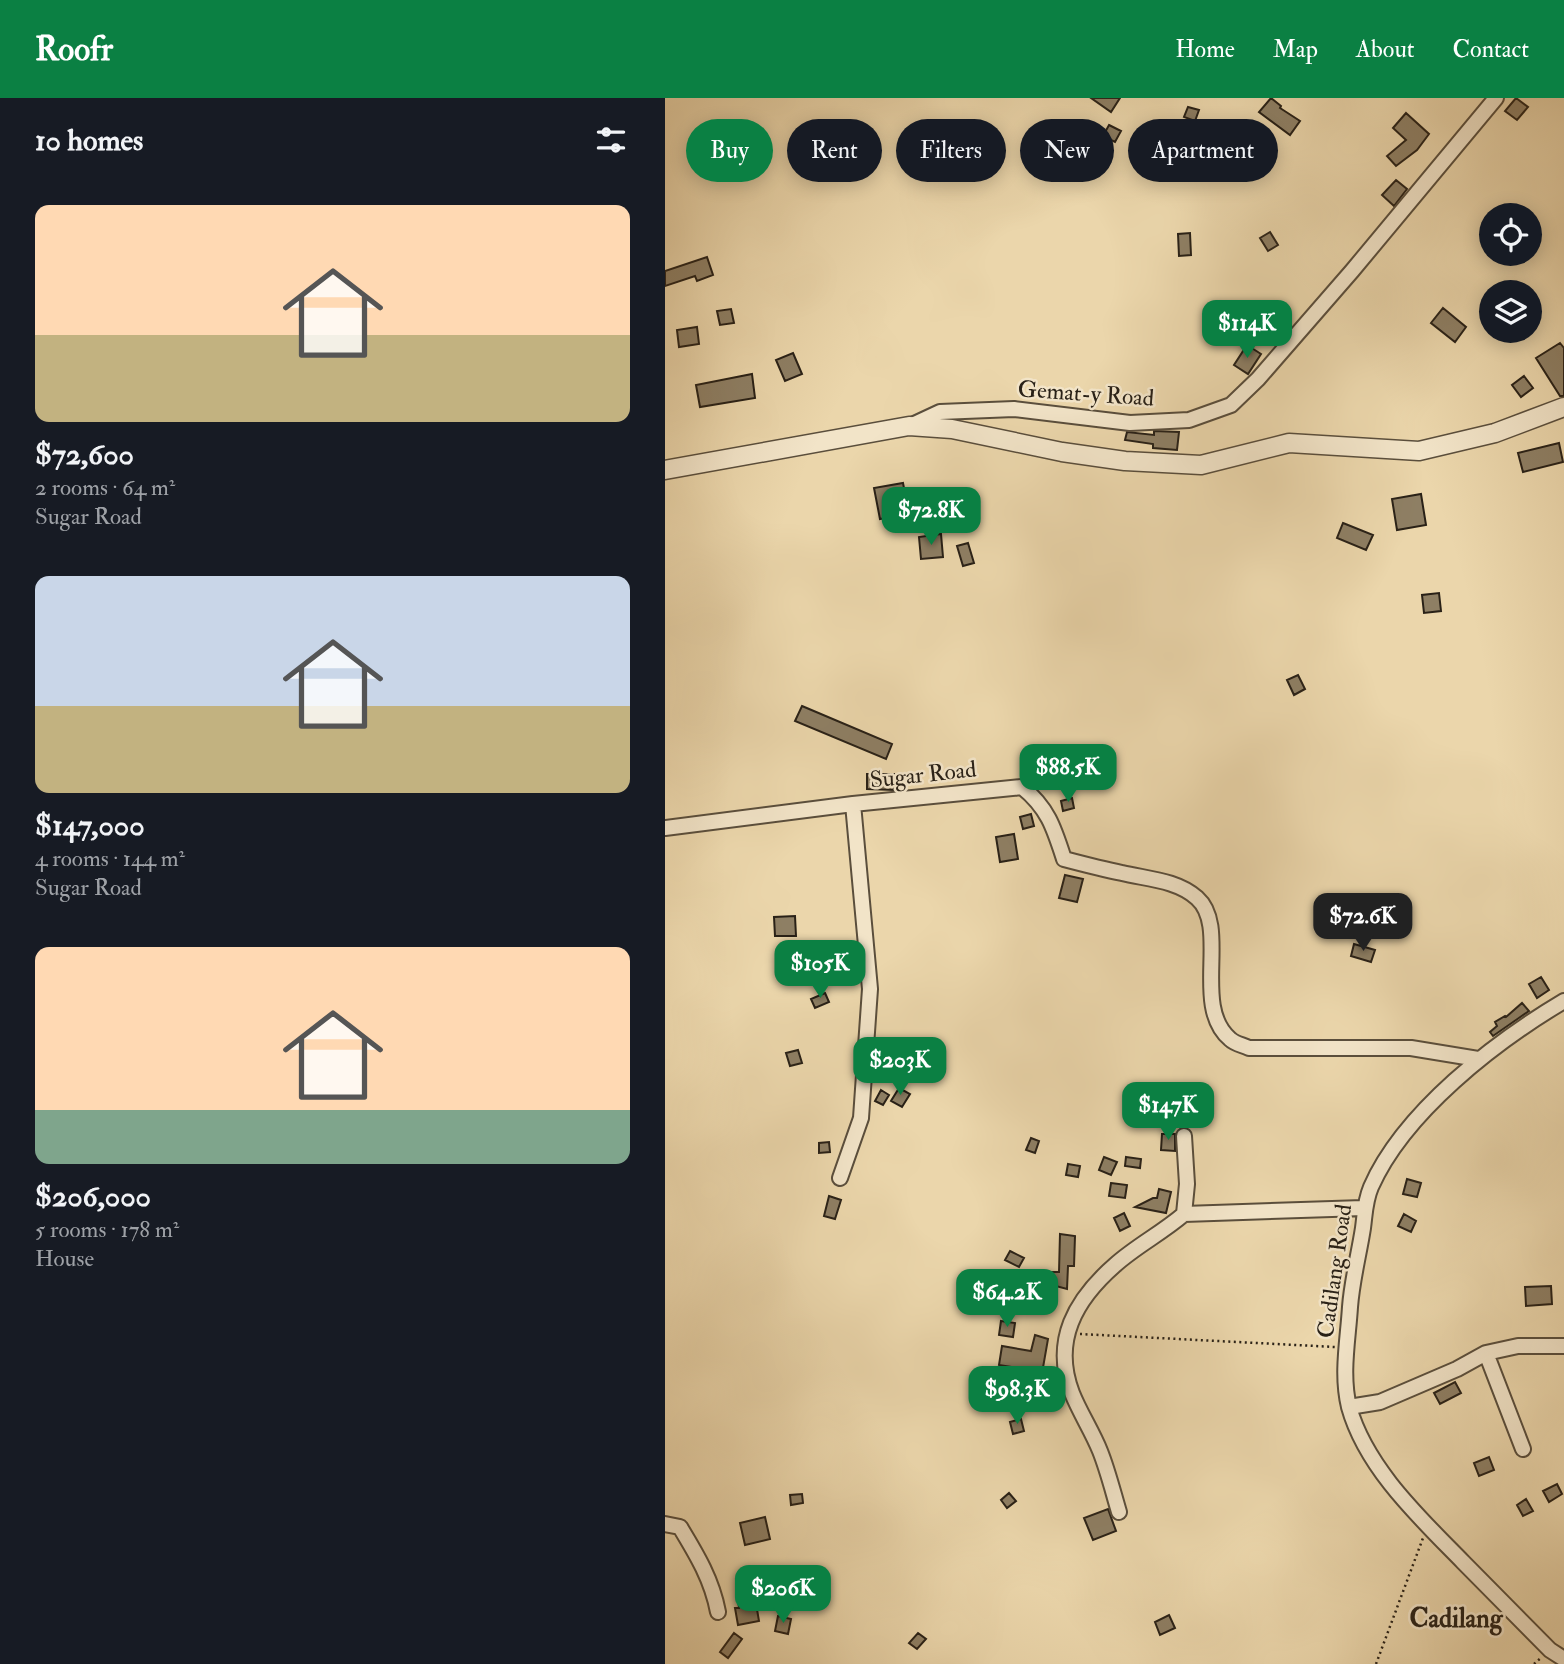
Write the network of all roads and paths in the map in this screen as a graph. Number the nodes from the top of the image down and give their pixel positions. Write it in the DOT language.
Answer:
graph roads {
  1 [pos="1496,98"];
  2 [pos="1564,407"];
  3 [pos="909,426"];
  4 [pos="665,470"];
  5 [pos="853,803"];
  6 [pos="665,828"];
  7 [pos="1564,1001"];
  8 [pos="1478,1059"];
  9 [pos="1184,1136"];
  10 [pos="840,1178"];
  11 [pos="1363,1208"];
  12 [pos="1184,1214"];
  13 [pos="1066,1333"];
  14 [pos="1564,1346"];
  15 [pos="1347,1348"];
  16 [pos="1486,1353"];
  17 [pos="1349,1407"];
  18 [pos="1523,1449"];
  19 [pos="1119,1512"];
  20 [pos="1419,1515"];
  21 [pos="665,1524"];
  22 [pos="718,1612"];
  23 [pos="1564,1660"];
  24 [pos="1376,1664"];
  1 -- 3 [label="street, Gemat-y Road"];
  2 -- 3 [label="street"];
  3 -- 4 [label="street"];
  5 -- 6 [label="street, Sugar Road"];
  5 -- 8 [label="street, Sugar Road"];
  5 -- 10 [label="street"];
  7 -- 8 [label="street, Cadilang Road"];
  8 -- 11 [label="street, Cadilang Road"];
  9 -- 12 [label="street"];
  11 -- 12 [label="street"];
  11 -- 15 [label="street, Cadilang Road"];
  12 -- 13 [label="street"];
  13 -- 15 [label="path"];
  13 -- 19 [label="street"];
  14 -- 16 [label="street"];
  15 -- 17 [label="street, Cadilang Road"];
  16 -- 17 [label="street"];
  16 -- 18 [label="street"];
  17 -- 20 [label="street, Cadilang Road"];
  20 -- 23 [label="street, Cadilang Road"];
  20 -- 24 [label="path"];
  21 -- 22 [label="street"];
}
